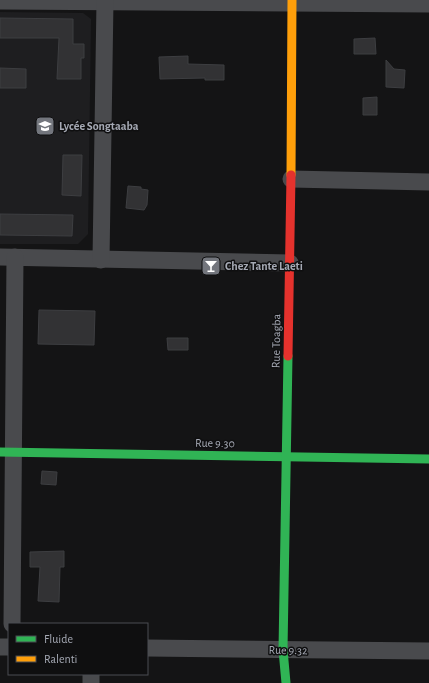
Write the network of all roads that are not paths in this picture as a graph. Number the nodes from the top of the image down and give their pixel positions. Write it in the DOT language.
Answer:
graph roads {
  1 [pos="28,0"];
  2 [pos="0,1"];
  3 [pos="292,1"];
  4 [pos="105,2"];
  5 [pos="429,4"];
  6 [pos="291,179"];
  7 [pos="429,182"];
  8 [pos="7,257"];
  9 [pos="100,260"];
  10 [pos="290,263"];
  11 [pos="7,452"];
  12 [pos="286,457"];
  13 [pos="429,458"];
  14 [pos="12,623"];
  15 [pos="148,648"];
  16 [pos="283,650"];
  17 [pos="429,651"];
  18 [pos="286,683"];
  1 -- 2 [label="street"];
  1 -- 4 [label="street"];
  3 -- 4 [label="street"];
  3 -- 5 [label="street"];
  3 -- 6 [label="street, Rue Toagba"];
  4 -- 9 [label="street"];
  6 -- 7 [label="street"];
  6 -- 10 [label="street, Rue Toagba"];
  8 -- 9 [label="street"];
  8 -- 11 [label="street"];
  9 -- 10 [label="street"];
  10 -- 12 [label="street, Rue Toagba"];
  11 -- 12 [label="street, Rue 9.30"];
  11 -- 14 [label="street"];
  12 -- 13 [label="street, Rue 9.30"];
  12 -- 16 [label="street, Rue Toagba"];
  15 -- 16 [label="street, Rue 9.32"];
  16 -- 17 [label="street, Rue 9.32"];
  16 -- 18 [label="street, Rue Toagba"];
}
